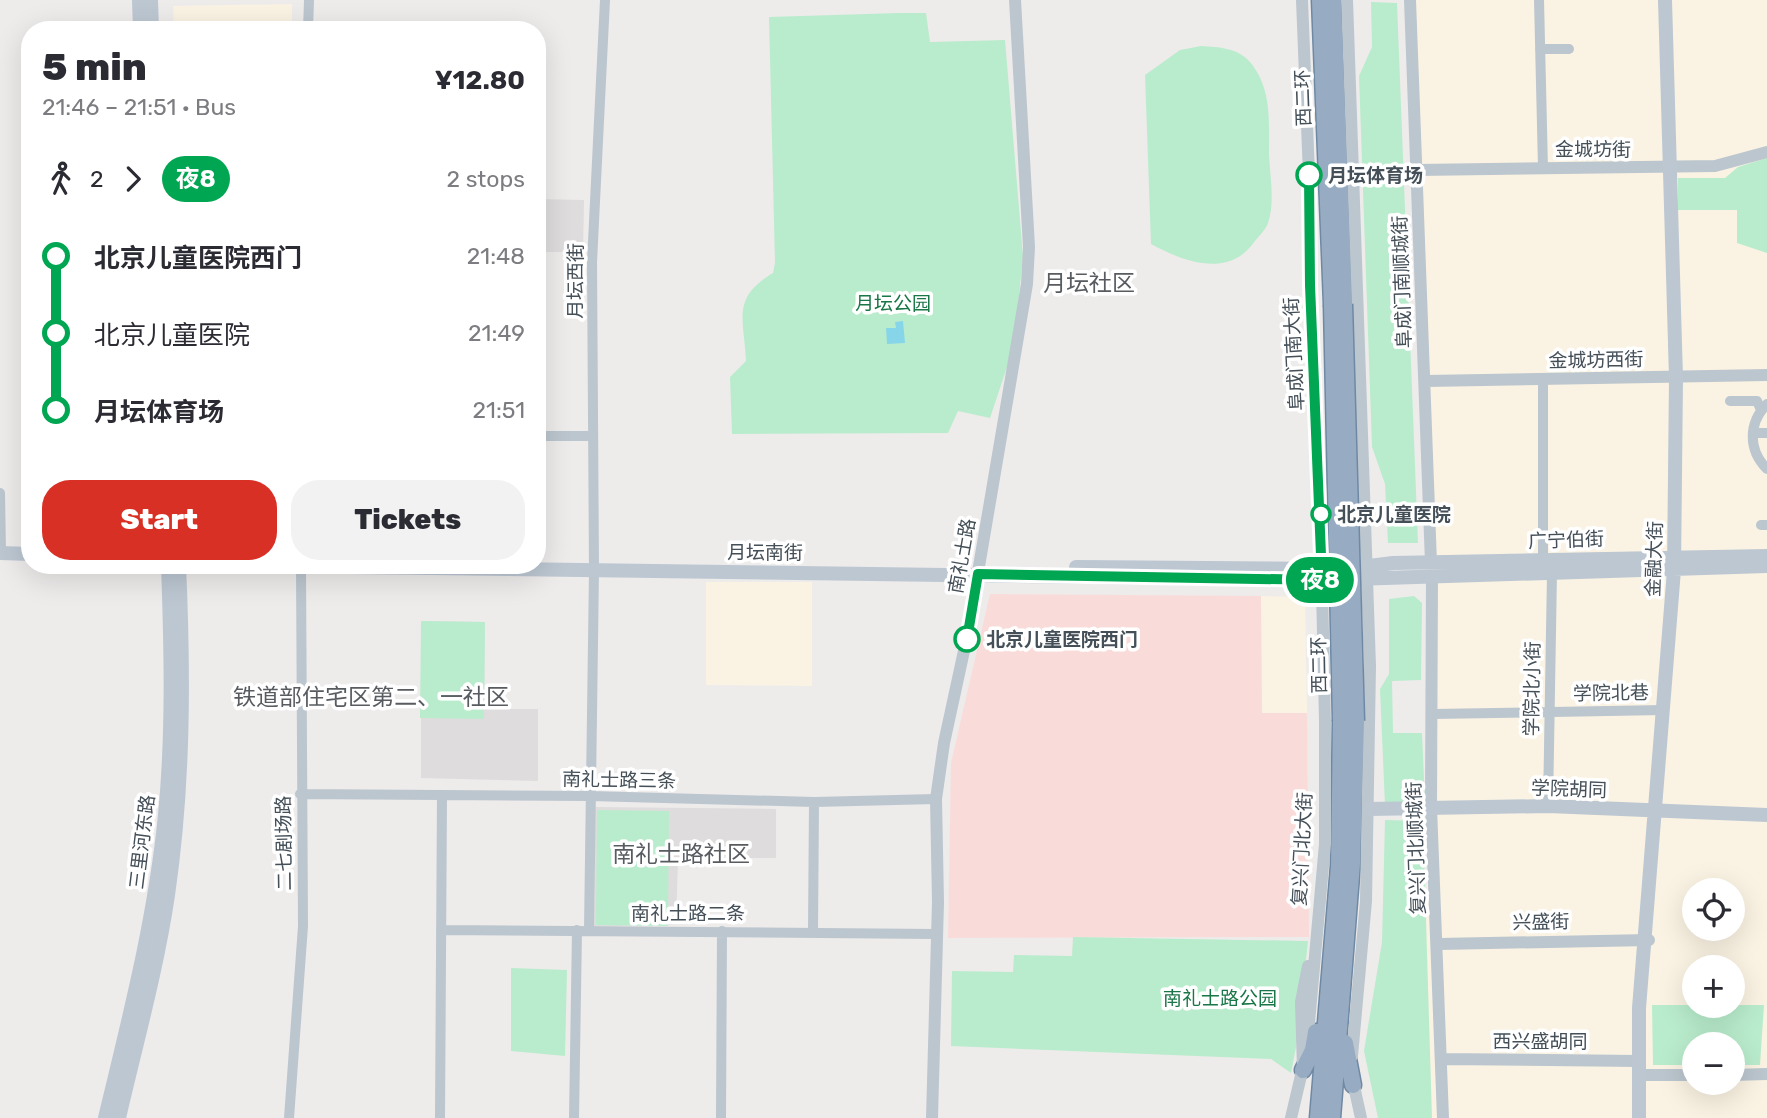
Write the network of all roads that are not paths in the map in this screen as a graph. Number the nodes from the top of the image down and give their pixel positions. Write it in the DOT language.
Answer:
graph roads {
  1 [pos="139,0"];
  2 [pos="150,0"];
  3 [pos="309,0"];
  4 [pos="605,0"];
  5 [pos="1015,0"];
  6 [pos="1302,0"];
  7 [pos="1320,0"];
  8 [pos="1334,0"];
  9 [pos="1347,0"];
  10 [pos="1410,0"];
  11 [pos="1539,0"];
  12 [pos="1665,0"];
  13 [pos="140,21"];
  14 [pos="151,21"];
  15 [pos="308,21"];
  16 [pos="1540,49"];
  17 [pos="1569,49"];
  18 [pos="1767,152"];
  19 [pos="1543,168"];
  20 [pos="1669,168"];
  21 [pos="1417,170"];
  22 [pos="1767,375"];
  23 [pos="1679,378"];
  24 [pos="1426,381"];
  25 [pos="1543,381"];
  26 [pos="1730,401"];
  27 [pos="1764,407"];
  28 [pos="1753,433"];
  29 [pos="1767,433"];
  30 [pos="546,436"];
  31 [pos="593,436"];
  32 [pos="1754,448"];
  33 [pos="1767,448"];
  34 [pos="1767,469"];
  35 [pos="0,494"];
  36 [pos="1342,500"];
  37 [pos="1364,500"];
  38 [pos="1320,501"];
  39 [pos="21,555"];
  40 [pos="0,556"];
  41 [pos="1767,556"];
  42 [pos="1543,560"];
  43 [pos="21,561"];
  44 [pos="546,562"];
  45 [pos="1677,563"];
  46 [pos="546,566"];
  47 [pos="594,566"];
  48 [pos="1767,566"];
  49 [pos="979,570"];
  50 [pos="1431,570"];
  51 [pos="1367,573"];
  52 [pos="1552,573"];
  53 [pos="168,574"];
  54 [pos="179,574"];
  55 [pos="302,574"];
  56 [pos="1322,574"];
  57 [pos="1345,574"];
  58 [pos="1664,710"];
  59 [pos="1549,712"];
  60 [pos="1432,713"];
  61 [pos="1348,721"];
  62 [pos="300,794"];
  63 [pos="442,795"];
  64 [pos="590,796"];
  65 [pos="936,799"];
  66 [pos="814,802"];
  67 [pos="1548,806"];
  68 [pos="1432,807"];
  69 [pos="1369,809"];
  70 [pos="1659,813"];
  71 [pos="1767,815"];
  72 [pos="441,930"];
  73 [pos="577,930"];
  74 [pos="589,930"];
  75 [pos="813,930"];
  76 [pos="722,931"];
  77 [pos="935,933"];
  78 [pos="1646,939"];
  79 [pos="1439,944"];
  80 [pos="1334,1007"];
  81 [pos="1441,1059"];
  82 [pos="1303,1070"];
  83 [pos="1641,1070"];
  84 [pos="1682,1074"];
  85 [pos="1767,1074"];
  86 [pos="1745,1075"];
  87 [pos="1353,1085"];
  88 [pos="105,1118"];
  89 [pos="118,1118"];
  90 [pos="289,1118"];
  91 [pos="440,1118"];
  92 [pos="574,1118"];
  93 [pos="721,1118"];
  94 [pos="932,1118"];
  95 [pos="1291,1118"];
  96 [pos="1318,1118"];
  97 [pos="1332,1118"];
  98 [pos="1361,1118"];
  99 [pos="1443,1118"];
  100 [pos="1639,1118"];
  101 [pos="1646,1118"];
  1 -- 13 [label="main road"];
  2 -- 14 [label="main road"];
  3 -- 15 [label="street"];
  4 -- 31 [label="street, 月坛西街"];
  5 -- 49 [label="street, 南礼士路"];
  6 -- 38 [label="street, 阜成门南大街"];
  7 -- 61 [label="highway, 西二环, bridge"];
  8 -- 61 [label="highway, 西二环, bridge"];
  9 -- 37 [label="street"];
  10 -- 21 [label="street, 阜成门南顺城街"];
  11 -- 16 [label="street"];
  12 -- 20 [label="main road, 金融大街"];
  16 -- 17 [label="street"];
  16 -- 19 [label="street"];
  18 -- 20 [label="street, 金城坊街"];
  19 -- 20 [label="street, 金城坊街"];
  19 -- 21 [label="street, 金城坊街"];
  20 -- 23 [label="main road, 金融大街"];
  21 -- 24 [label="street, 阜成门南顺城街"];
  22 -- 23 [label="street, 金城坊西街"];
  23 -- 25 [label="street, 金城坊西街"];
  23 -- 45 [label="main road, 金融大街"];
  24 -- 25 [label="street, 金城坊西街"];
  24 -- 50 [label="street, 阜成门南顺城街"];
  25 -- 42 [label="street"];
  26 -- 27 [label="street"];
  27 -- 28 [label="street"];
  28 -- 29 [label="street"];
  28 -- 32 [label="street"];
  30 -- 31 [label="street"];
  31 -- 47 [label="street, 月坛西街"];
  32 -- 33 [label="street"];
  32 -- 34 [label="street"];
  35 -- 40 [label="street"];
  36 -- 37 [label="street"];
  36 -- 38 [label="street"];
  36 -- 57 [label="street"];
  37 -- 51 [label="street"];
  38 -- 56 [label="street, 阜成门南大街"];
  39 -- 40 [label="main road"];
  40 -- 43 [label="main road"];
  41 -- 45 [label="main road, 广宁伯街"];
  42 -- 45 [label="main road, 广宁伯街"];
  42 -- 50 [label="main road, 广宁伯街"];
  44 -- 47 [label="main road, 月坛南街"];
  45 -- 48 [label="main road, 广宁伯街"];
  45 -- 52 [label="main road, 广宁伯街"];
  45 -- 58 [label="main road, 金融大街"];
  45 -- 70 [label="main road, 金融大街"];
  46 -- 47 [label="main road, 月坛南街"];
  47 -- 49 [label="main road, 月坛南街"];
  47 -- 64 [label="street, 月坛西街"];
  49 -- 56 [label="main road, 月坛南街"];
  49 -- 65 [label="street, 南礼士路"];
  50 -- 51 [label="main road, 广宁伯街"];
  50 -- 52 [label="main road, 广宁伯街"];
  50 -- 60 [label="street, 复兴门北顺城街"];
  51 -- 57 [label="main road, 广宁伯街"];
  51 -- 69 [label="street"];
  52 -- 59 [label="street, 学院北小街"];
  53 -- 88 [label="main road, 三里河东路"];
  54 -- 89 [label="main road, 三里河东路"];
  55 -- 62 [label="street, 二七剧场路"];
  56 -- 57 [label="main road, 月坛南街"];
  56 -- 82 [label="street, 复兴门北大街"];
  58 -- 59 [label="street, 学院北巷"];
  58 -- 70 [label="main road, 金融大街"];
  59 -- 60 [label="street, 学院北巷"];
  59 -- 67 [label="street, 学院北小街"];
  60 -- 68 [label="street, 复兴门北顺城街"];
  61 -- 80 [label="highway, 西二环"];
  62 -- 63 [label="street, 南礼士路三条"];
  62 -- 90 [label="street, 二七剧场路"];
  63 -- 64 [label="street, 南礼士路三条"];
  63 -- 72 [label="street"];
  64 -- 66 [label="street, 南礼士路三条"];
  64 -- 74 [label="street, 月坛西街"];
  65 -- 66 [label="street, 南礼士路三条"];
  65 -- 77 [label="street, 南礼士路"];
  66 -- 75 [label="street"];
  67 -- 68 [label="main road, 学院胡同"];
  67 -- 70 [label="main road, 学院胡同"];
  68 -- 69 [label="main road, 学院胡同"];
  68 -- 79 [label="street, 复兴门北顺城街"];
  69 -- 87 [label="street"];
  70 -- 71 [label="main road, 学院胡同"];
  70 -- 78 [label="main road, 金融大街"];
  72 -- 73 [label="street, 南礼士路二条"];
  72 -- 91 [label="street"];
  73 -- 74 [label="street, 南礼士路二条"];
  73 -- 92 [label="street"];
  74 -- 76 [label="street, 南礼士路二条"];
  75 -- 76 [label="street, 南礼士路二条"];
  75 -- 77 [label="street, 南礼士路二条"];
  76 -- 93 [label="street"];
  77 -- 94 [label="street, 南礼士路"];
  78 -- 79 [label="street, 兴盛街"];
  78 -- 83 [label="main road, 金融大街"];
  79 -- 81 [label="street, 复兴门北顺城街"];
  80 -- 82 [label="highway"];
  80 -- 87 [label="highway"];
  80 -- 96 [label="highway, 西二环"];
  80 -- 97 [label="highway, 西二环"];
  81 -- 83 [label="street, 西兴盛胡同"];
  81 -- 99 [label="street, 复兴门北顺城街"];
  82 -- 95 [label="street"];
  83 -- 84 [label="street, 西兴盛胡同"];
  83 -- 100 [label="main road"];
  83 -- 101 [label="main road"];
  85 -- 86 [label="street"];
  87 -- 98 [label="street"];
}
